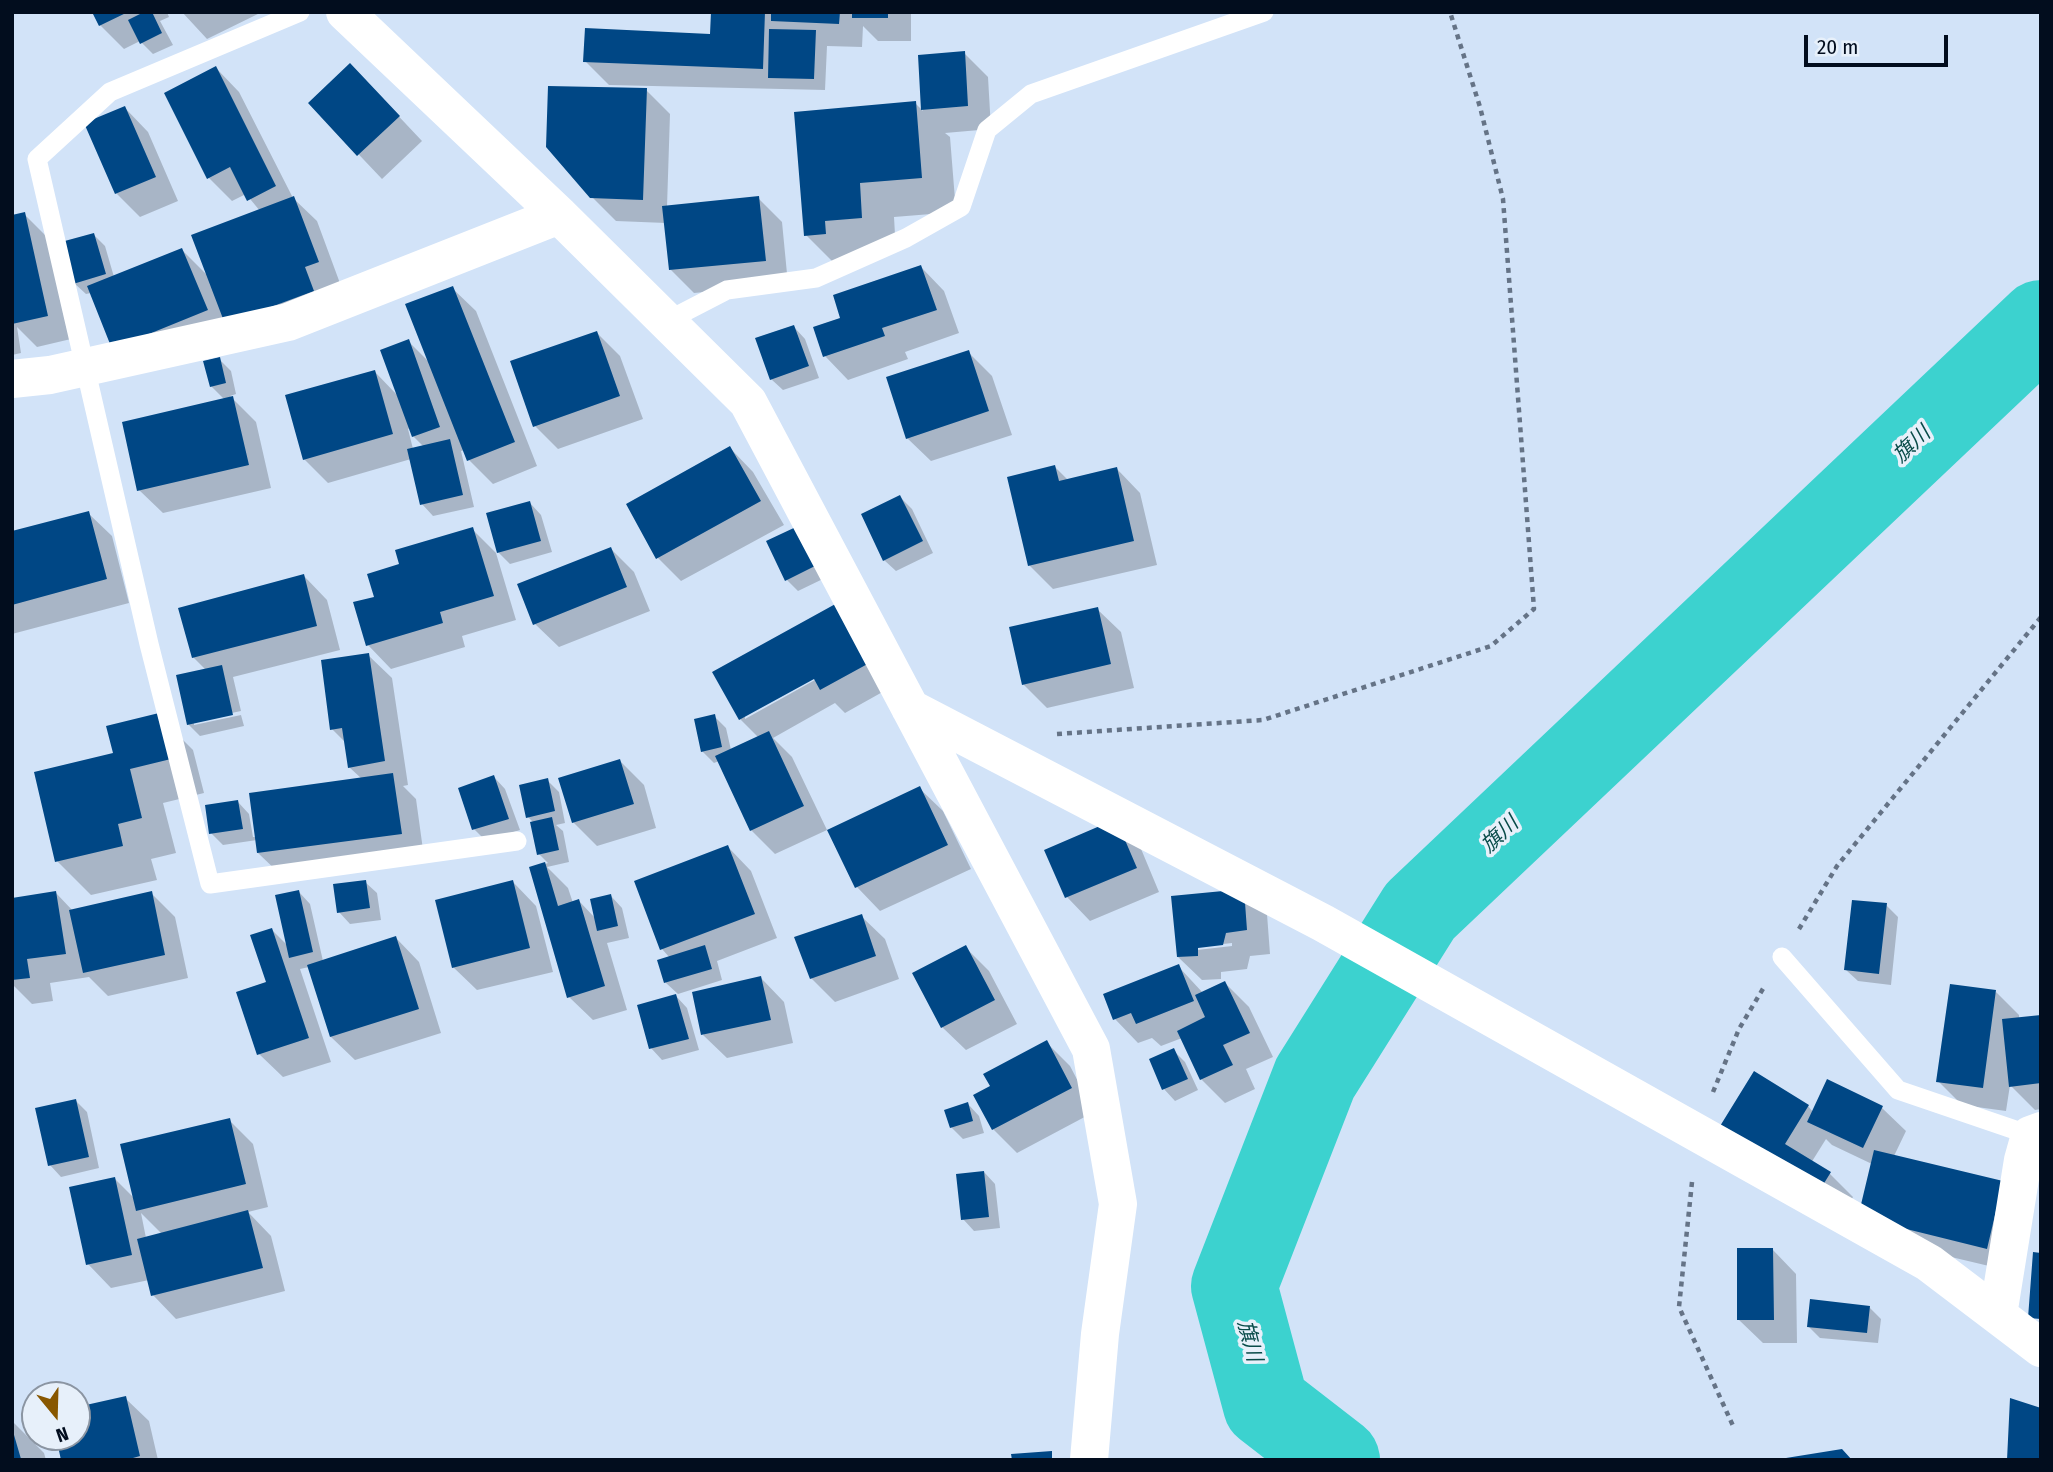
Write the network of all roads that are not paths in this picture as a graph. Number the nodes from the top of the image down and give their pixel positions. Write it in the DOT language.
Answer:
graph roads {
  1 [pos="300,12"];
  2 [pos="345,12"];
  3 [pos="1264,12"];
  4 [pos="559,215"];
  5 [pos="667,321"];
  6 [pos="83,367"];
  7 [pos="12,379"];
  8 [pos="910,708"];
  9 [pos="517,841"];
  10 [pos="1782,957"];
  11 [pos="2035,1133"];
  12 [pos="1998,1315"];
  13 [pos="2041,1348"];
  14 [pos="1089,1460"];
  1 -- 6 [label="lane"];
  2 -- 4 [label="street"];
  3 -- 5 [label="lane"];
  4 -- 5 [label="street"];
  4 -- 6 [label="street"];
  5 -- 8 [label="street"];
  6 -- 7 [label="street"];
  6 -- 9 [label="lane"];
  8 -- 12 [label="street"];
  8 -- 14 [label="street"];
  10 -- 11 [label="lane"];
  11 -- 12 [label="street"];
  12 -- 13 [label="street"];
}
